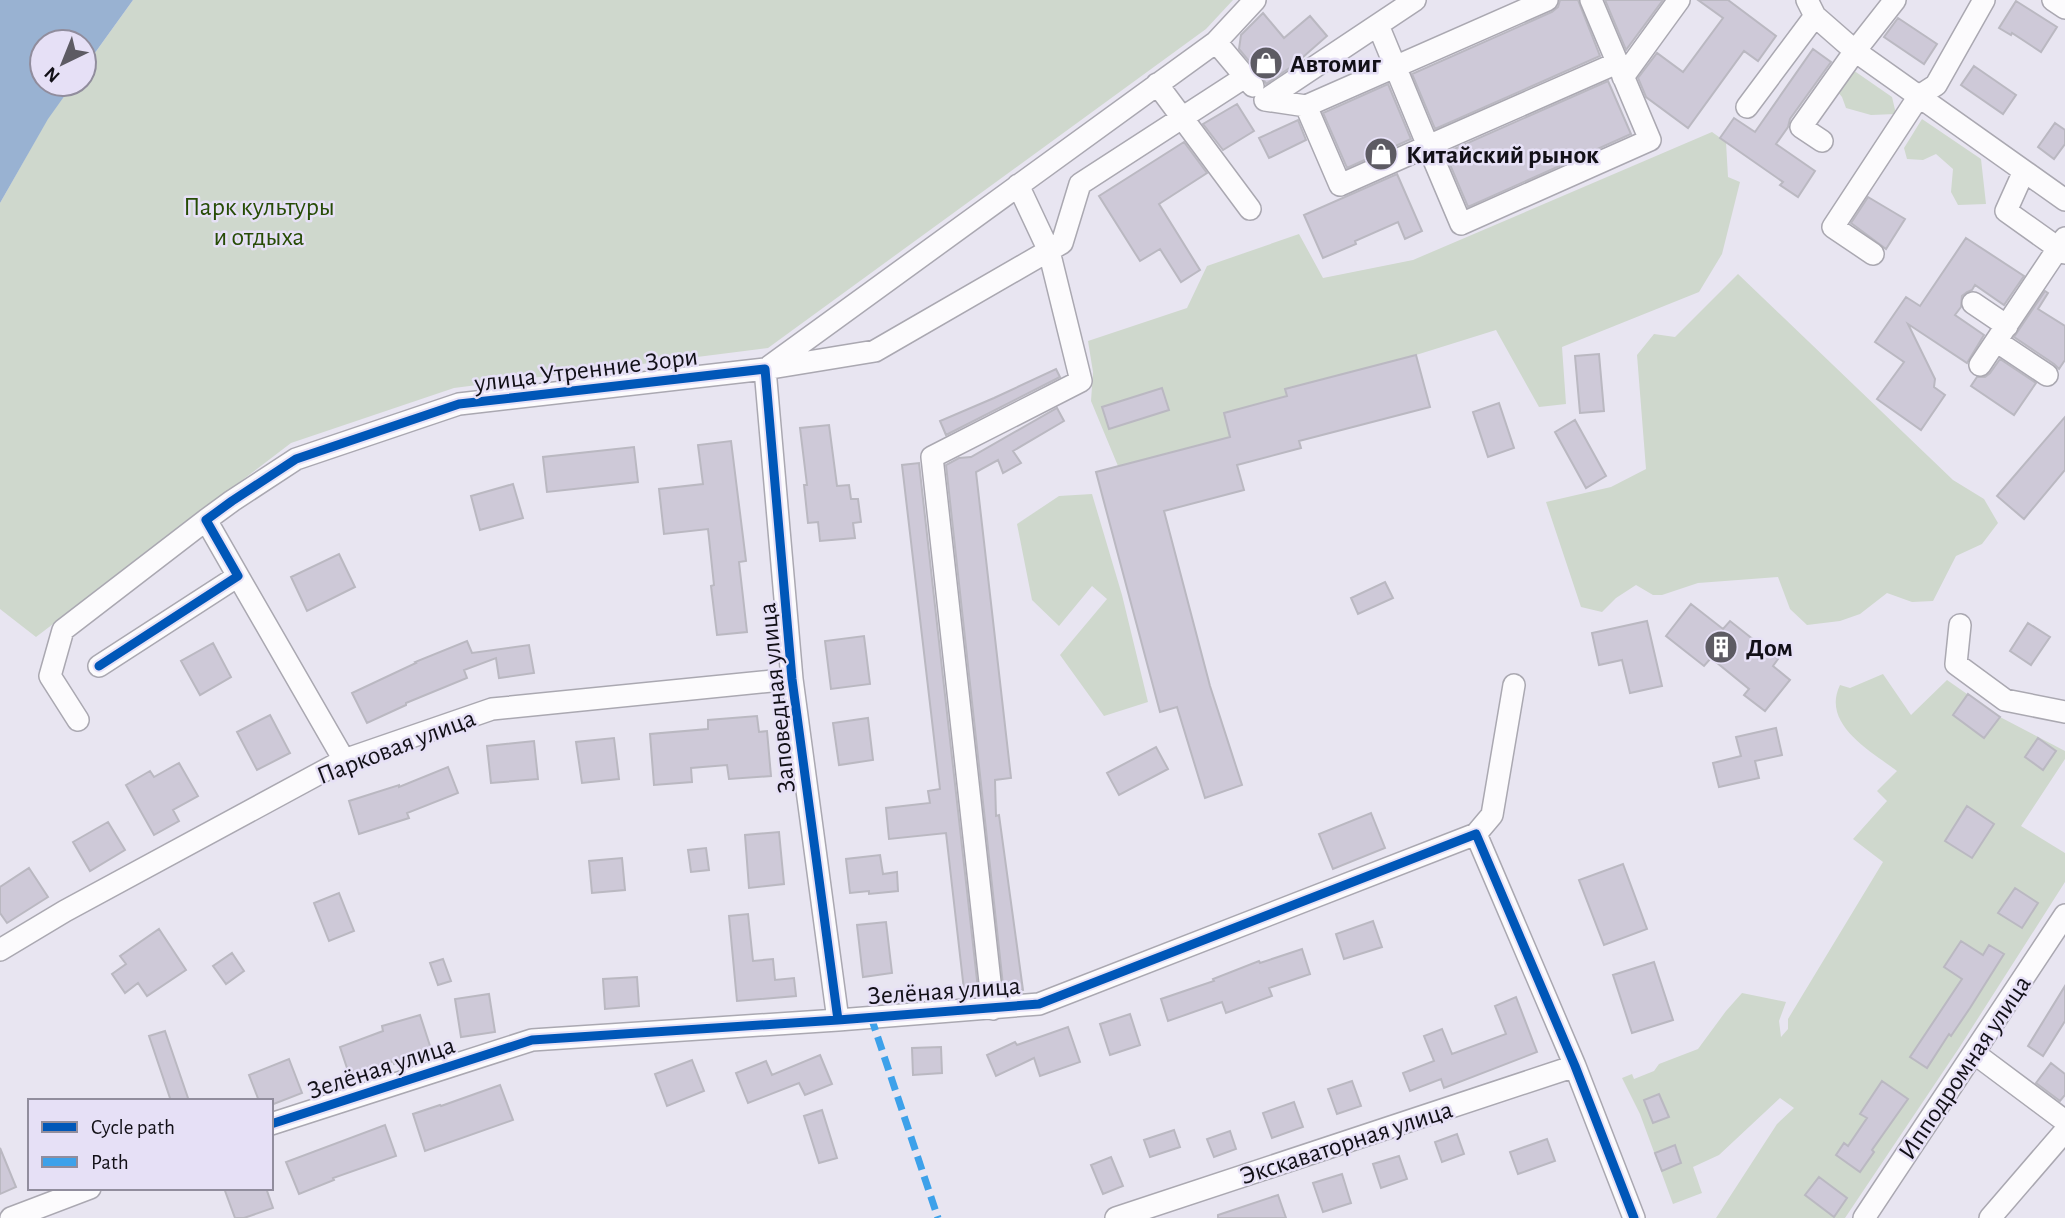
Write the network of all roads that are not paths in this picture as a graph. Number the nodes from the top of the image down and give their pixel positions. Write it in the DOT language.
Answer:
graph roads {
  1 [pos="1255,0"];
  2 [pos="1415,0"];
  3 [pos="1547,0"];
  4 [pos="1591,0"];
  5 [pos="1679,0"];
  6 [pos="1895,0"];
  7 [pos="1984,0"];
  8 [pos="2053,0"];
  9 [pos="1811,8"];
  10 [pos="2065,8"];
  11 [pos="1378,25"];
  12 [pos="1216,42"];
  13 [pos="1855,51"];
  14 [pos="1396,66"];
  15 [pos="1620,70"];
  16 [pos="1245,77"];
  17 [pos="1157,84"];
  18 [pos="1919,96"];
  19 [pos="1265,100"];
  20 [pos="1306,106"];
  21 [pos="1747,107"];
  22 [pos="1182,118"];
  23 [pos="1822,141"];
  24 [pos="1428,146"];
  25 [pos="1068,149"];
  26 [pos="2024,171"];
  27 [pos="1080,184"];
  28 [pos="1018,185"];
  29 [pos="2065,200"];
  30 [pos="1250,209"];
  31 [pos="2063,246"];
  32 [pos="1049,251"];
  33 [pos="1873,254"];
  34 [pos="1973,303"];
  35 [pos="2001,334"];
  36 [pos="1980,365"];
  37 [pos="765,369"];
  38 [pos="2048,375"];
  39 [pos="206,520"];
  40 [pos="238,576"];
  41 [pos="1960,625"];
  42 [pos="100,666"];
  43 [pos="792,679"];
  44 [pos="1514,685"];
  45 [pos="2065,712"];
  46 [pos="78,720"];
  47 [pos="344,760"];
  48 [pos="1476,834"];
  49 [pos="2065,915"];
  50 [pos="0,950"];
  51 [pos="993,1009"];
  52 [pos="838,1020"];
  53 [pos="1974,1053"];
  54 [pos="1576,1066"];
  55 [pos="2065,1121"];
  56 [pos="273,1123"];
  57 [pos="2065,1131"];
  58 [pos="85,1190"];
  59 [pos="11,1218"];
  60 [pos="1116,1218"];
  61 [pos="1634,1218"];
  62 [pos="1864,1218"];
  63 [pos="1990,1218"];
  1 -- 12 [label="street"];
  2 -- 11 [label="street"];
  3 -- 14 [label="street"];
  4 -- 15 [label="street"];
  5 -- 15 [label="street"];
  6 -- 13 [label="street"];
  7 -- 18 [label="street"];
  8 -- 10 [label="street"];
  9 -- 13 [label="street"];
  9 -- 21 [label="street"];
  11 -- 14 [label="street"];
  11 -- 19 [label="street"];
  12 -- 16 [label="street"];
  12 -- 17 [label="street"];
  13 -- 18 [label="street"];
  13 -- 23 [label="street"];
  14 -- 20 [label="street"];
  14 -- 24 [label="street"];
  15 -- 24 [label="street"];
  15 -- 24 [label="street"];
  16 -- 19 [label="street"];
  16 -- 22 [label="street"];
  17 -- 22 [label="street"];
  17 -- 25 [label="street"];
  18 -- 26 [label="street"];
  18 -- 33 [label="street"];
  19 -- 20 [label="street"];
  20 -- 24 [label="street"];
  22 -- 27 [label="street"];
  22 -- 30 [label="street"];
  25 -- 27 [label="street"];
  25 -- 28 [label="street"];
  26 -- 29 [label="street"];
  26 -- 31 [label="street"];
  27 -- 32 [label="street"];
  28 -- 32 [label="street"];
  28 -- 37 [label="street"];
  31 -- 35 [label="street"];
  32 -- 37 [label="street, улица Утренние Зори"];
  32 -- 51 [label="street"];
  34 -- 35 [label="street"];
  35 -- 36 [label="street"];
  35 -- 38 [label="street"];
  37 -- 39 [label="street, улица Утренние Зори"];
  37 -- 43 [label="street, Заповедная улица"];
  39 -- 40 [label="street"];
  39 -- 46 [label="street, улица Утренние Зори"];
  40 -- 42 [label="street"];
  40 -- 47 [label="street"];
  41 -- 45 [label="street"];
  43 -- 47 [label="street, Парковая улица"];
  43 -- 52 [label="street, Заповедная улица"];
  44 -- 48 [label="street"];
  47 -- 50 [label="street, Парковая улица"];
  48 -- 51 [label="street, Зелёная улица"];
  48 -- 54 [label="street"];
  49 -- 53 [label="street, Ипподромная улица"];
  51 -- 52 [label="street, Зелёная улица"];
  52 -- 56 [label="street, Зелёная улица"];
  53 -- 55 [label="street"];
  53 -- 62 [label="street, Ипподромная улица"];
  54 -- 60 [label="street, Экскаваторная улица"];
  54 -- 61 [label="street"];
  57 -- 63 [label="street"];
  58 -- 59 [label="street"];
}
